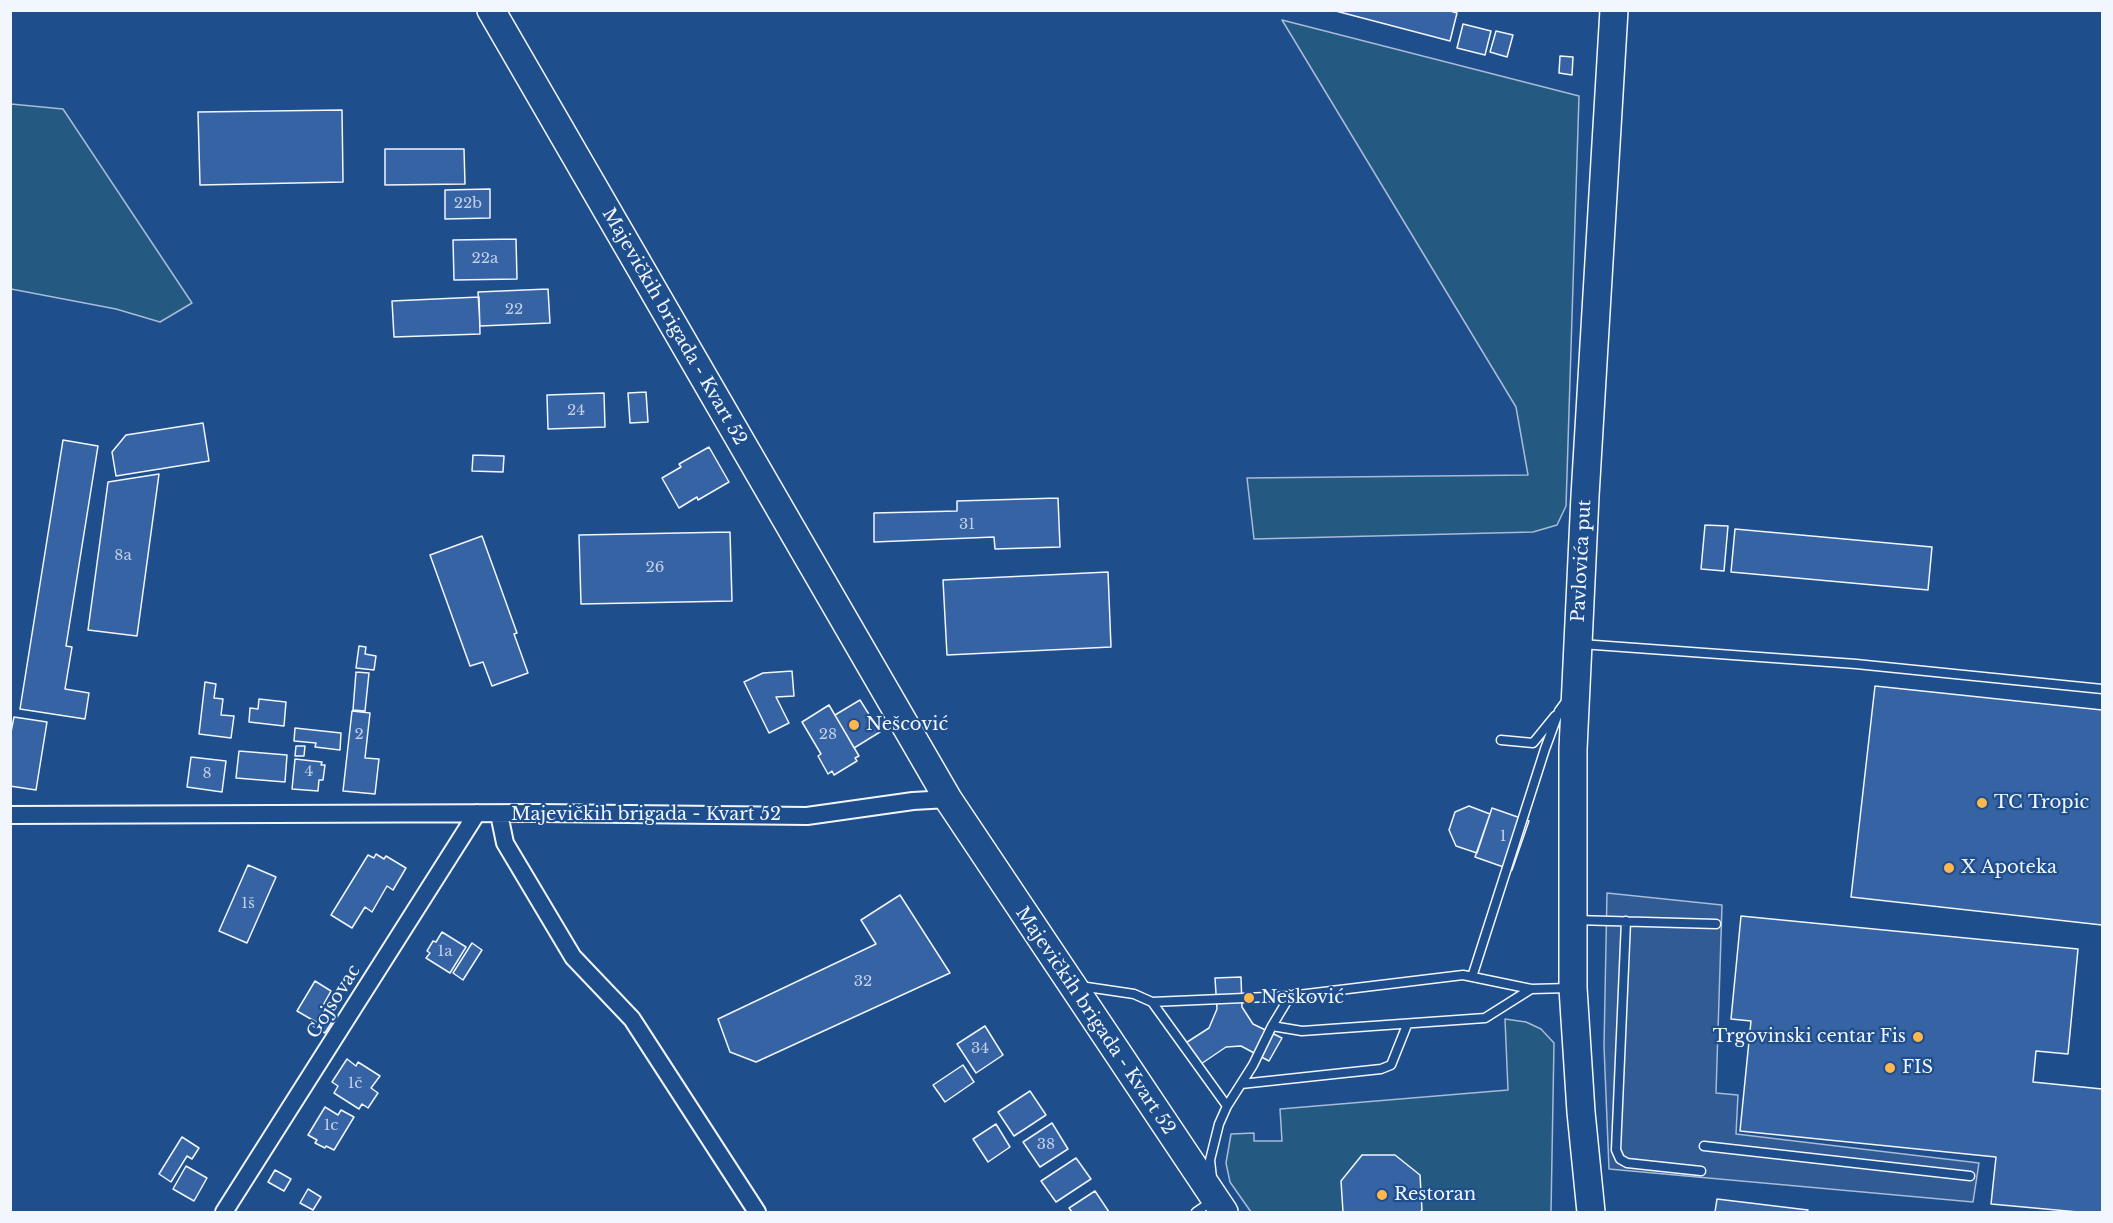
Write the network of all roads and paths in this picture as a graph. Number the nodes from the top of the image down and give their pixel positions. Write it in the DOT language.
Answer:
graph roads {
  1 [pos="491,10"];
  2 [pos="1614,10"];
  3 [pos="1578,644"];
  4 [pos="1575,689"];
  5 [pos="2103,689"];
  6 [pos="1559,711"];
  7 [pos="1501,740"];
  8 [pos="948,799"];
  9 [pos="477,813"];
  10 [pos="10,814"];
  11 [pos="499,814"];
  12 [pos="1572,920"];
  13 [pos="1626,921"];
  14 [pos="1716,924"];
  15 [pos="1472,977"];
  16 [pos="1071,985"];
  17 [pos="1574,988"];
  18 [pos="1531,989"];
  19 [pos="1290,996"];
  20 [pos="1152,1002"];
  21 [pos="1407,1024"];
  22 [pos="1272,1026"];
  23 [pos="1241,1084"];
  24 [pos="1227,1106"];
  25 [pos="1581,1112"];
  26 [pos="1704,1146"];
  27 [pos="1701,1171"];
  28 [pos="1970,1176"];
  29 [pos="1212,1208"];
  30 [pos="224,1212"];
  31 [pos="757,1212"];
  32 [pos="1578,1212"];
  33 [pos="1591,1212"];
  1 -- 8 [label="main road, Majevičkih brigada - Kvart 52"];
  2 -- 3 [label="main road, Pavlovića put"];
  3 -- 4 [label="main road, Pavlovića put"];
  3 -- 5 [label="lane"];
  4 -- 6 [label="lane"];
  4 -- 12 [label="main road, Pavlovića put"];
  6 -- 7 [label="lane"];
  6 -- 15 [label="lane"];
  8 -- 11 [label="street, Majevičkih brigada - Kvart 52"];
  8 -- 16 [label="main road, Majevičkih brigada - Kvart 52"];
  9 -- 10 [label="street"];
  9 -- 11 [label="street"];
  9 -- 30 [label="street, Gojsovac"];
  11 -- 31 [label="street, Majevičkih brigada - Kvart 52"];
  12 -- 13 [label="lane"];
  12 -- 17 [label="main road, Pavlovića put"];
  13 -- 14 [label="lane"];
  13 -- 27 [label="lane"];
  15 -- 18 [label="lane"];
  15 -- 19 [label="lane"];
  16 -- 20 [label="lane"];
  16 -- 29 [label="main road, Majevičkih brigada - Kvart 52"];
  17 -- 18 [label="lane"];
  17 -- 25 [label="main road, Pavlovića put"];
  18 -- 21 [label="lane"];
  19 -- 20 [label="lane"];
  19 -- 22 [label="lane"];
  20 -- 24 [label="lane"];
  21 -- 22 [label="lane"];
  21 -- 23 [label="lane"];
  22 -- 23 [label="lane"];
  23 -- 24 [label="lane"];
  24 -- 29 [label="lane"];
  25 -- 32 [label="main road"];
  25 -- 33 [label="main road"];
  26 -- 28 [label="lane"];
}
